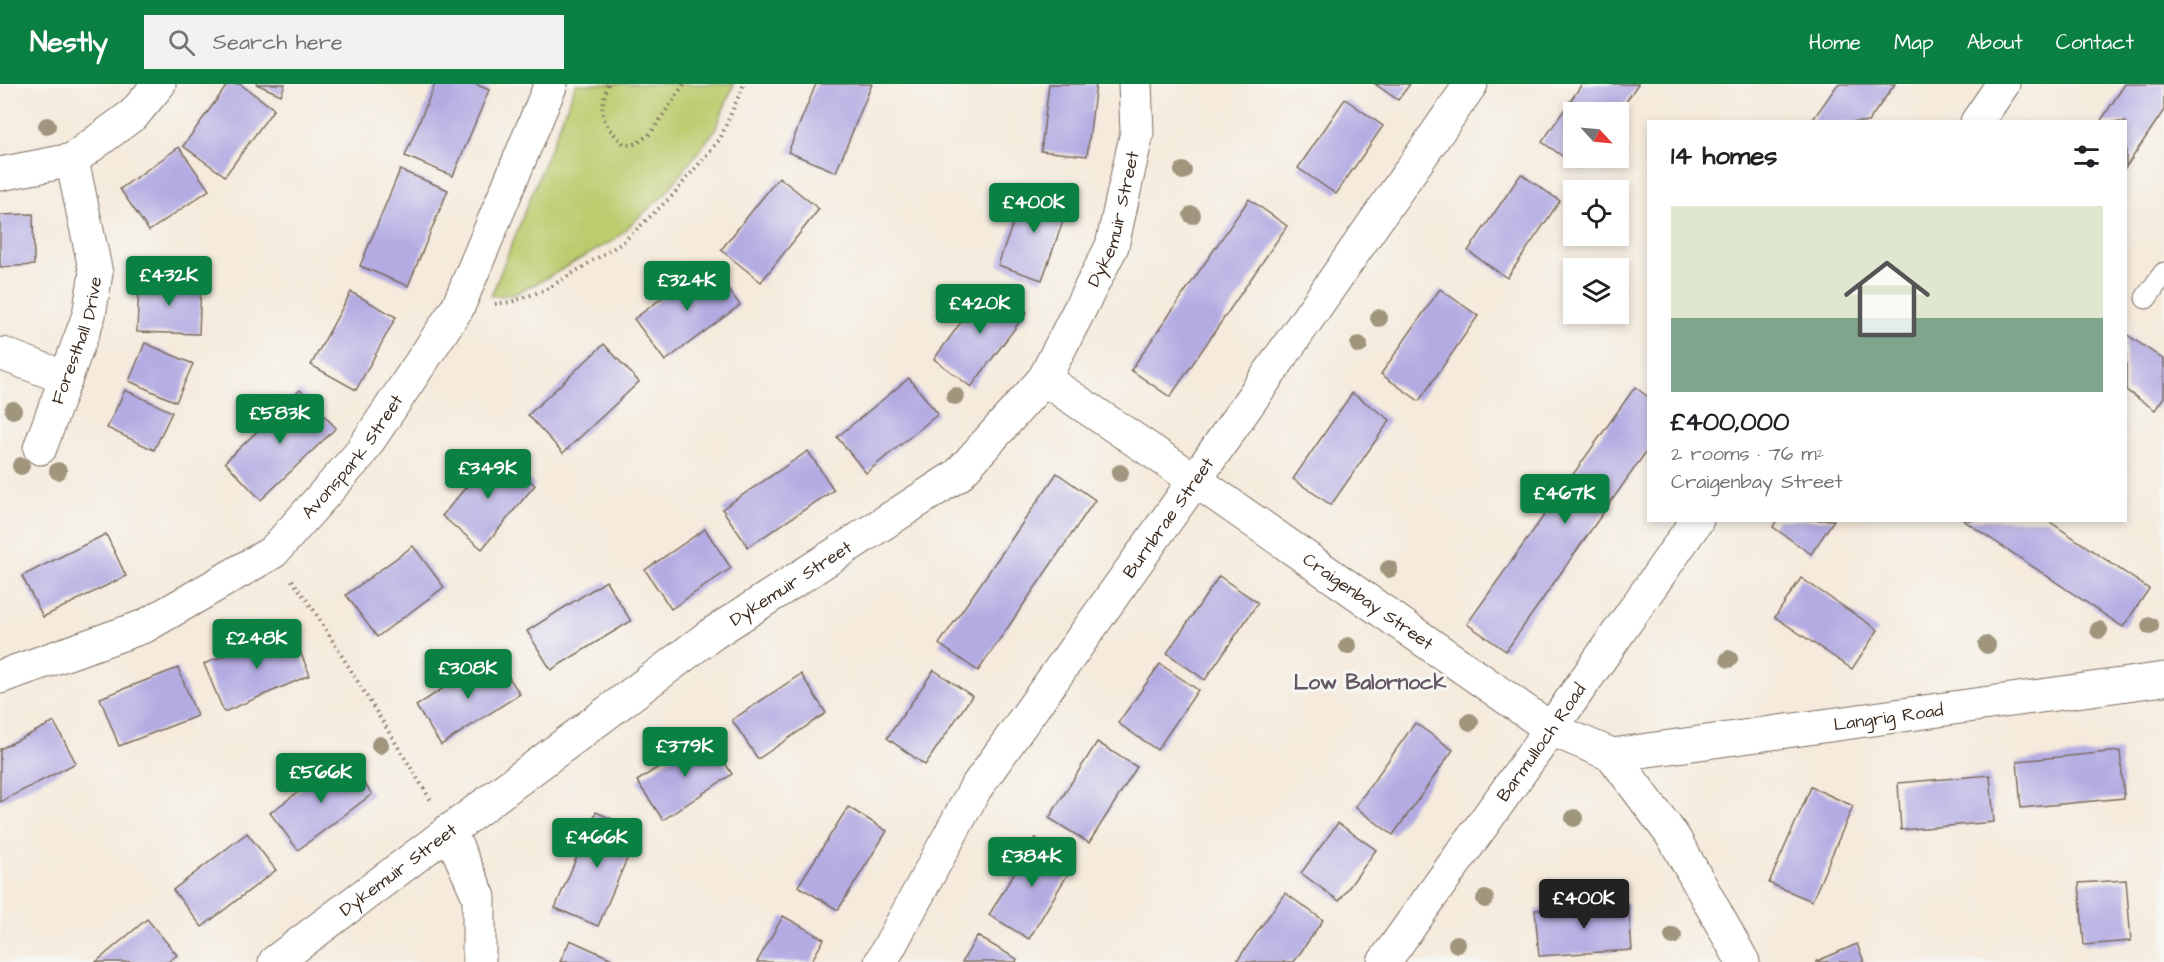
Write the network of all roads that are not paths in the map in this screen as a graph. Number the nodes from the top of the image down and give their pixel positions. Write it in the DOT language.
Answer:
graph roads {
  1 [pos="159,84"];
  2 [pos="551,84"];
  3 [pos="1135,84"];
  4 [pos="1471,84"];
  5 [pos="2003,84"];
  6 [pos="1978,120"];
  7 [pos="72,160"];
  8 [pos="0,174"];
  9 [pos="2164,273"];
  10 [pos="2146,298"];
  11 [pos="3,354"];
  12 [pos="66,378"];
  13 [pos="1044,379"];
  14 [pos="40,448"];
  15 [pos="1195,480"];
  16 [pos="1696,522"];
  17 [pos="2,672"];
  18 [pos="2164,679"];
  19 [pos="1551,729"];
  20 [pos="1612,755"];
  21 [pos="449,830"];
  22 [pos="275,962"];
  23 [pos="479,962"];
  24 [pos="881,962"];
  25 [pos="1384,962"];
  26 [pos="1743,962"];
  1 -- 7 [label="street"];
  2 -- 17 [label="street, Avonspark Street"];
  3 -- 13 [label="street, Dykemuir Street"];
  4 -- 15 [label="street, Burnbrae Street"];
  5 -- 6 [label="street"];
  7 -- 8 [label="street"];
  7 -- 12 [label="street, Foresthall Drive"];
  9 -- 10 [label="lane"];
  11 -- 12 [label="street"];
  12 -- 14 [label="street, Foresthall Drive"];
  13 -- 15 [label="street, Craigenbay Street"];
  13 -- 21 [label="street, Dykemuir Street"];
  15 -- 19 [label="street, Craigenbay Street"];
  15 -- 24 [label="street, Burnbrae Street"];
  16 -- 19 [label="street, Barmulloch Road"];
  18 -- 20 [label="street, Langrig Road"];
  19 -- 20 [label="street, Craigenbay Street"];
  19 -- 25 [label="street, Barmulloch Road"];
  20 -- 26 [label="street"];
  21 -- 22 [label="street, Dykemuir Street"];
  21 -- 23 [label="street"];
}
